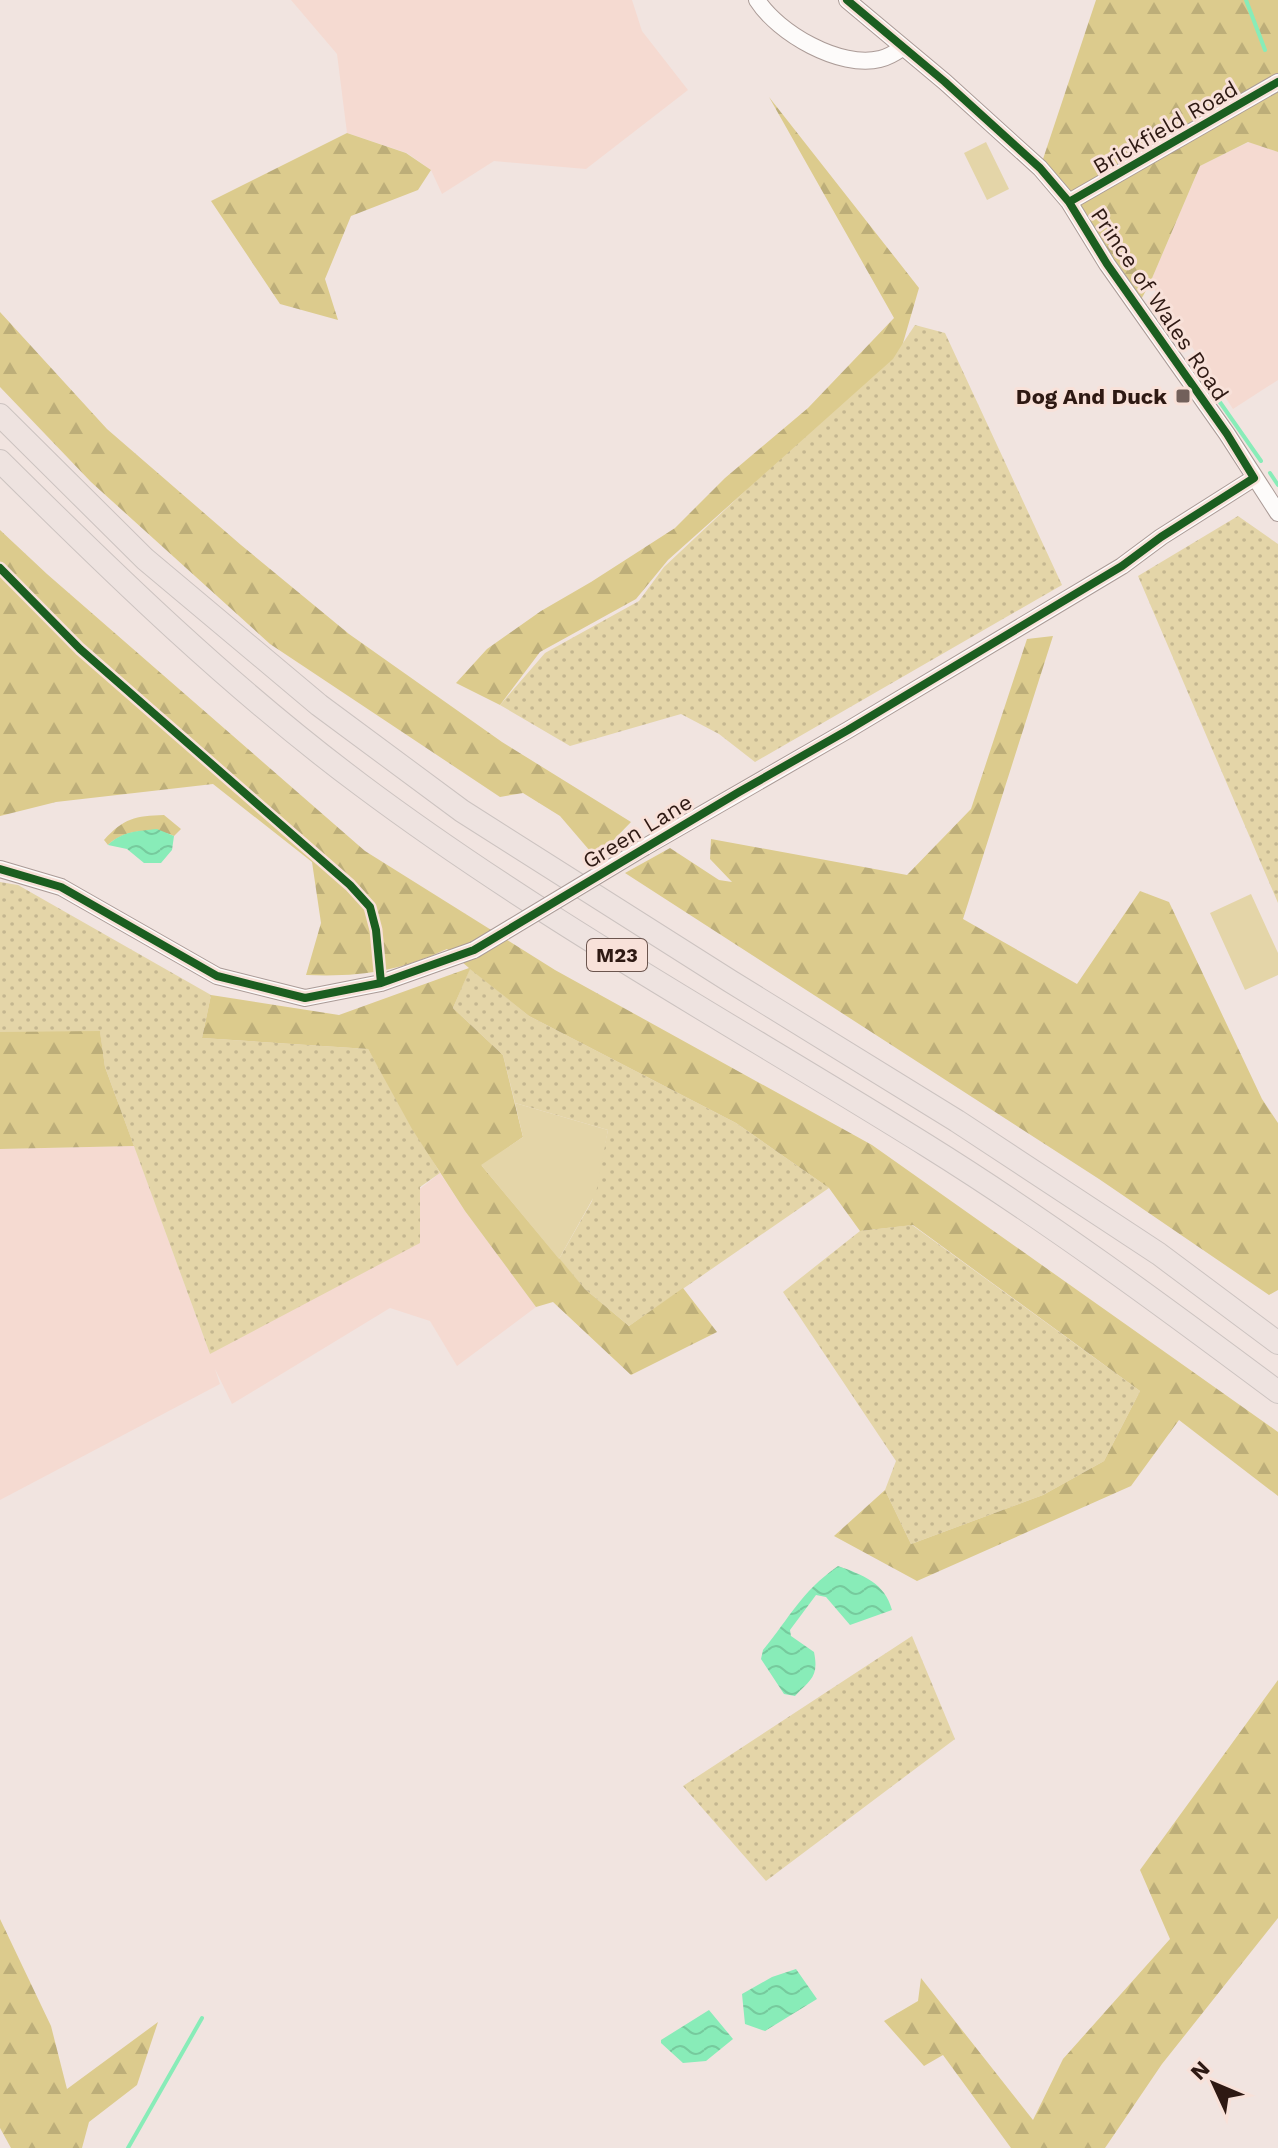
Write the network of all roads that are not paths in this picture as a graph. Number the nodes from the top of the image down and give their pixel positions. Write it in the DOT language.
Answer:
graph roads {
  1 [pos="757,0"];
  2 [pos="847,0"];
  3 [pos="902,48"];
  4 [pos="1278,82"];
  5 [pos="1069,202"];
  6 [pos="0,415"];
  7 [pos="0,461"];
  8 [pos="1254,478"];
  9 [pos="1278,513"];
  10 [pos="0,869"];
  11 [pos="1278,1343"];
  12 [pos="1278,1392"];
  1 -- 3 [label="street"];
  2 -- 3 [label="street, Prince of Wales Road"];
  3 -- 5 [label="street, Prince of Wales Road"];
  4 -- 5 [label="street, Brickfield Road"];
  5 -- 8 [label="street, Prince of Wales Road"];
  6 -- 11 [label="highway, M23"];
  7 -- 12 [label="highway, M23"];
  8 -- 9 [label="street, Prince of Wales Road"];
  8 -- 10 [label="street, Green Lane, bridge"];
}
